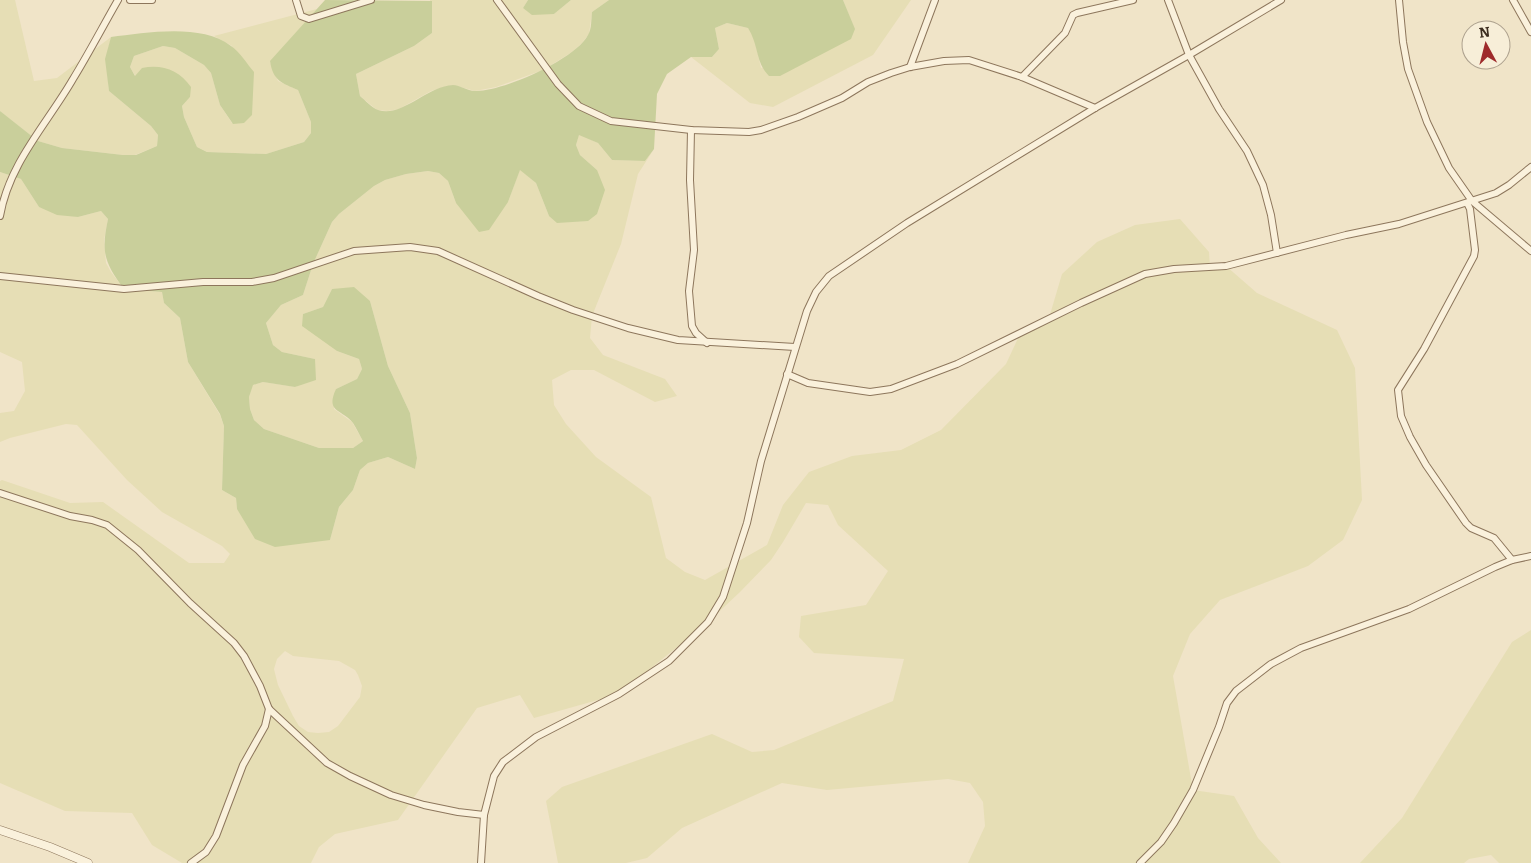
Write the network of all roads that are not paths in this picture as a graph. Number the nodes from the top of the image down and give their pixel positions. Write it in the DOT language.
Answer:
graph roads {
  1 [pos="118,0"];
  2 [pos="130,0"];
  3 [pos="152,0"];
  4 [pos="296,0"];
  5 [pos="371,0"];
  6 [pos="497,0"];
  7 [pos="935,0"];
  8 [pos="1133,0"];
  9 [pos="1168,0"];
  10 [pos="1281,0"];
  11 [pos="1399,0"];
  12 [pos="1513,0"];
  13 [pos="1531,32"];
  14 [pos="1189,55"];
  15 [pos="910,67"];
  16 [pos="1022,77"];
  17 [pos="1095,108"];
  18 [pos="691,130"];
  19 [pos="1531,167"];
  20 [pos="1470,202"];
  21 [pos="0,216"];
  22 [pos="1531,251"];
  23 [pos="1277,252"];
  24 [pos="0,276"];
  25 [pos="707,343"];
  26 [pos="795,347"];
  27 [pos="787,374"];
  28 [pos="0,493"];
  29 [pos="1531,556"];
  30 [pos="1512,560"];
  31 [pos="269,709"];
  32 [pos="278,716"];
  33 [pos="265,726"];
  34 [pos="484,815"];
  35 [pos="0,830"];
  36 [pos="88,863"];
  37 [pos="191,863"];
  38 [pos="481,863"];
  39 [pos="1140,863"];
  1 -- 21 [label="street"];
  2 -- 3 [label="street"];
  4 -- 5 [label="street"];
  6 -- 18 [label="street"];
  7 -- 15 [label="street"];
  8 -- 16 [label="street"];
  9 -- 14 [label="street"];
  10 -- 14 [label="street"];
  11 -- 20 [label="street"];
  12 -- 13 [label="street"];
  14 -- 17 [label="street"];
  14 -- 23 [label="street"];
  15 -- 16 [label="street"];
  15 -- 18 [label="street"];
  16 -- 17 [label="street"];
  17 -- 26 [label="street"];
  18 -- 25 [label="street"];
  19 -- 20 [label="street"];
  20 -- 22 [label="street"];
  20 -- 23 [label="street"];
  20 -- 30 [label="street"];
  23 -- 27 [label="street"];
  24 -- 25 [label="street"];
  25 -- 26 [label="street"];
  26 -- 27 [label="street"];
  27 -- 34 [label="street"];
  28 -- 31 [label="street"];
  29 -- 30 [label="street"];
  30 -- 39 [label="street"];
  31 -- 32 [label="street"];
  31 -- 33 [label="street"];
  32 -- 33 [label="street"];
  32 -- 34 [label="street"];
  33 -- 37 [label="street"];
  34 -- 38 [label="street"];
  35 -- 36 [label="street"];
}
